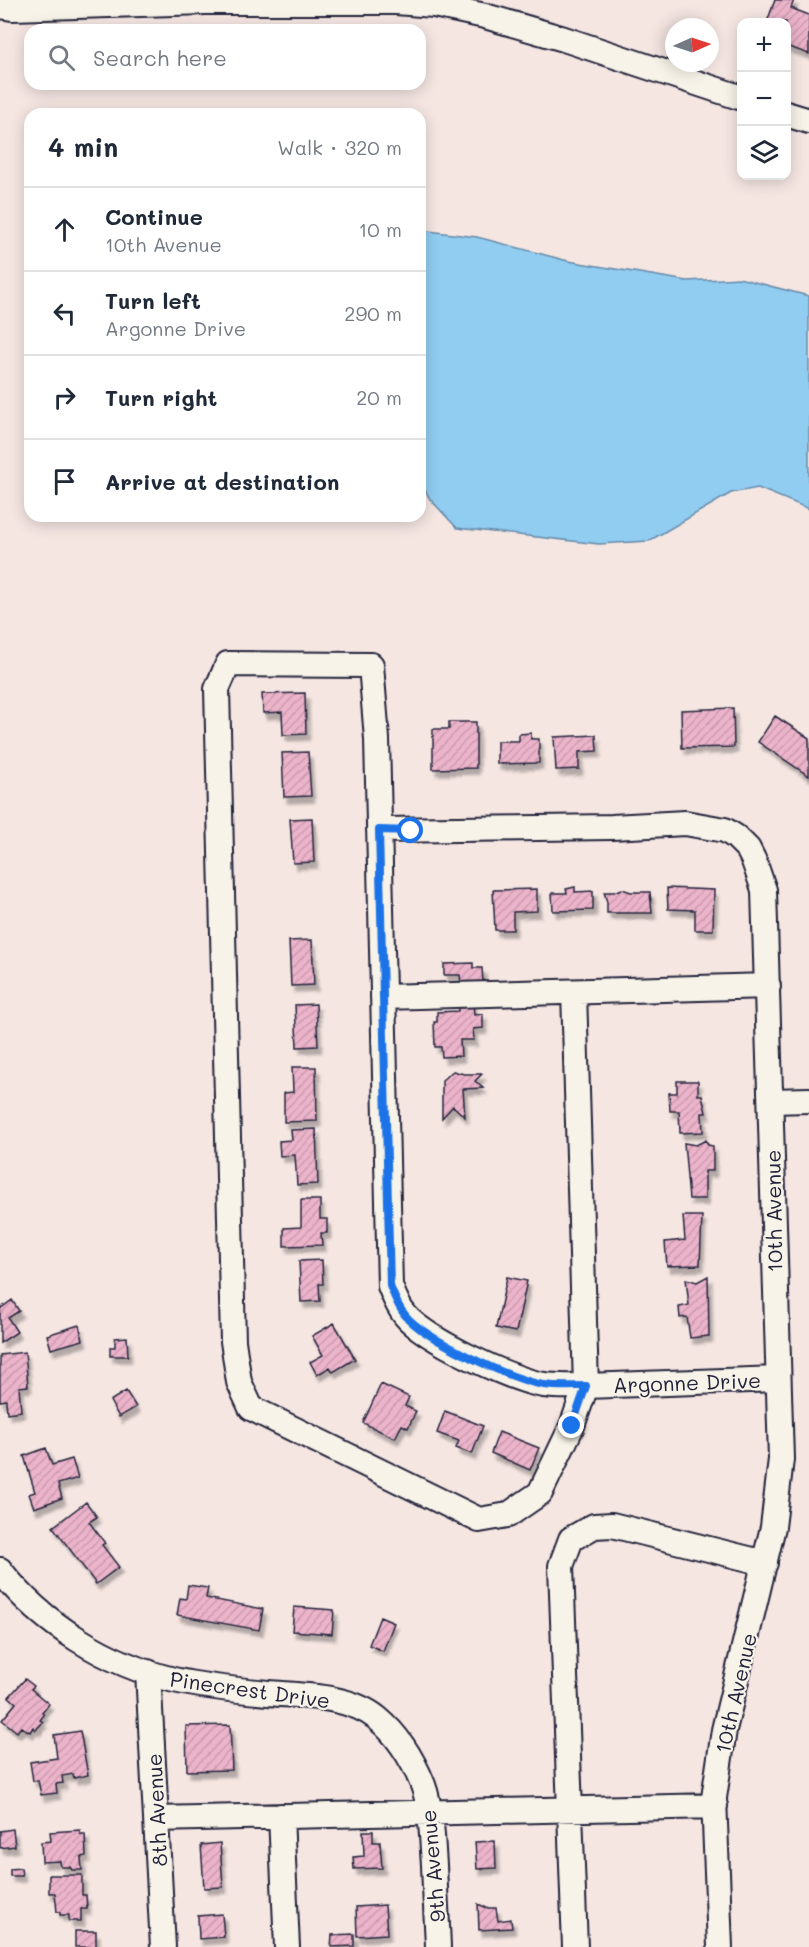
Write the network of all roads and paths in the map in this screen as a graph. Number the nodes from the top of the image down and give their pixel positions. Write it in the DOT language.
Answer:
graph roads {
  1 [pos="296,1"];
  2 [pos="0,6"];
  3 [pos="737,97"];
  4 [pos="791,116"];
  5 [pos="809,121"];
  6 [pos="379,830"];
  7 [pos="768,986"];
  8 [pos="574,992"];
  9 [pos="383,997"];
  10 [pos="809,1100"];
  11 [pos="771,1101"];
  12 [pos="777,1379"];
  13 [pos="586,1386"];
  14 [pos="765,1563"];
  15 [pos="0,1570"];
  16 [pos="148,1672"];
  17 [pos="407,1753"];
  18 [pos="715,1806"];
  19 [pos="571,1810"];
  20 [pos="430,1813"];
  21 [pos="281,1816"];
  22 [pos="156,1819"];
  23 [pos="163,1947"];
  24 [pos="288,1947"];
  25 [pos="438,1947"];
  26 [pos="575,1947"];
  27 [pos="720,1947"];
  1 -- 2 [label="street"];
  1 -- 3 [label="street"];
  4 -- 5 [label="street"];
  6 -- 7 [label="street, 10th Avenue"];
  6 -- 9 [label="street, Argonne Drive"];
  6 -- 13 [label="street, Argonne Drive"];
  7 -- 8 [label="street"];
  7 -- 11 [label="street, 10th Avenue"];
  8 -- 9 [label="street"];
  8 -- 13 [label="street"];
  9 -- 13 [label="street, Argonne Drive"];
  10 -- 11 [label="street"];
  11 -- 12 [label="street, 10th Avenue"];
  12 -- 13 [label="street, Argonne Drive"];
  12 -- 14 [label="street, 10th Avenue"];
  14 -- 18 [label="street, 10th Avenue"];
  14 -- 19 [label="street"];
  15 -- 16 [label="street, Pinecrest Drive"];
  16 -- 17 [label="street, Pinecrest Drive"];
  16 -- 22 [label="street, 8th Avenue"];
  17 -- 20 [label="street, 9th Avenue"];
  18 -- 19 [label="street"];
  18 -- 27 [label="street, 10th Avenue"];
  19 -- 20 [label="street"];
  19 -- 26 [label="street"];
  20 -- 21 [label="street"];
  20 -- 25 [label="street, 9th Avenue"];
  21 -- 22 [label="street"];
  21 -- 24 [label="street"];
  22 -- 23 [label="street, 8th Avenue"];
}
